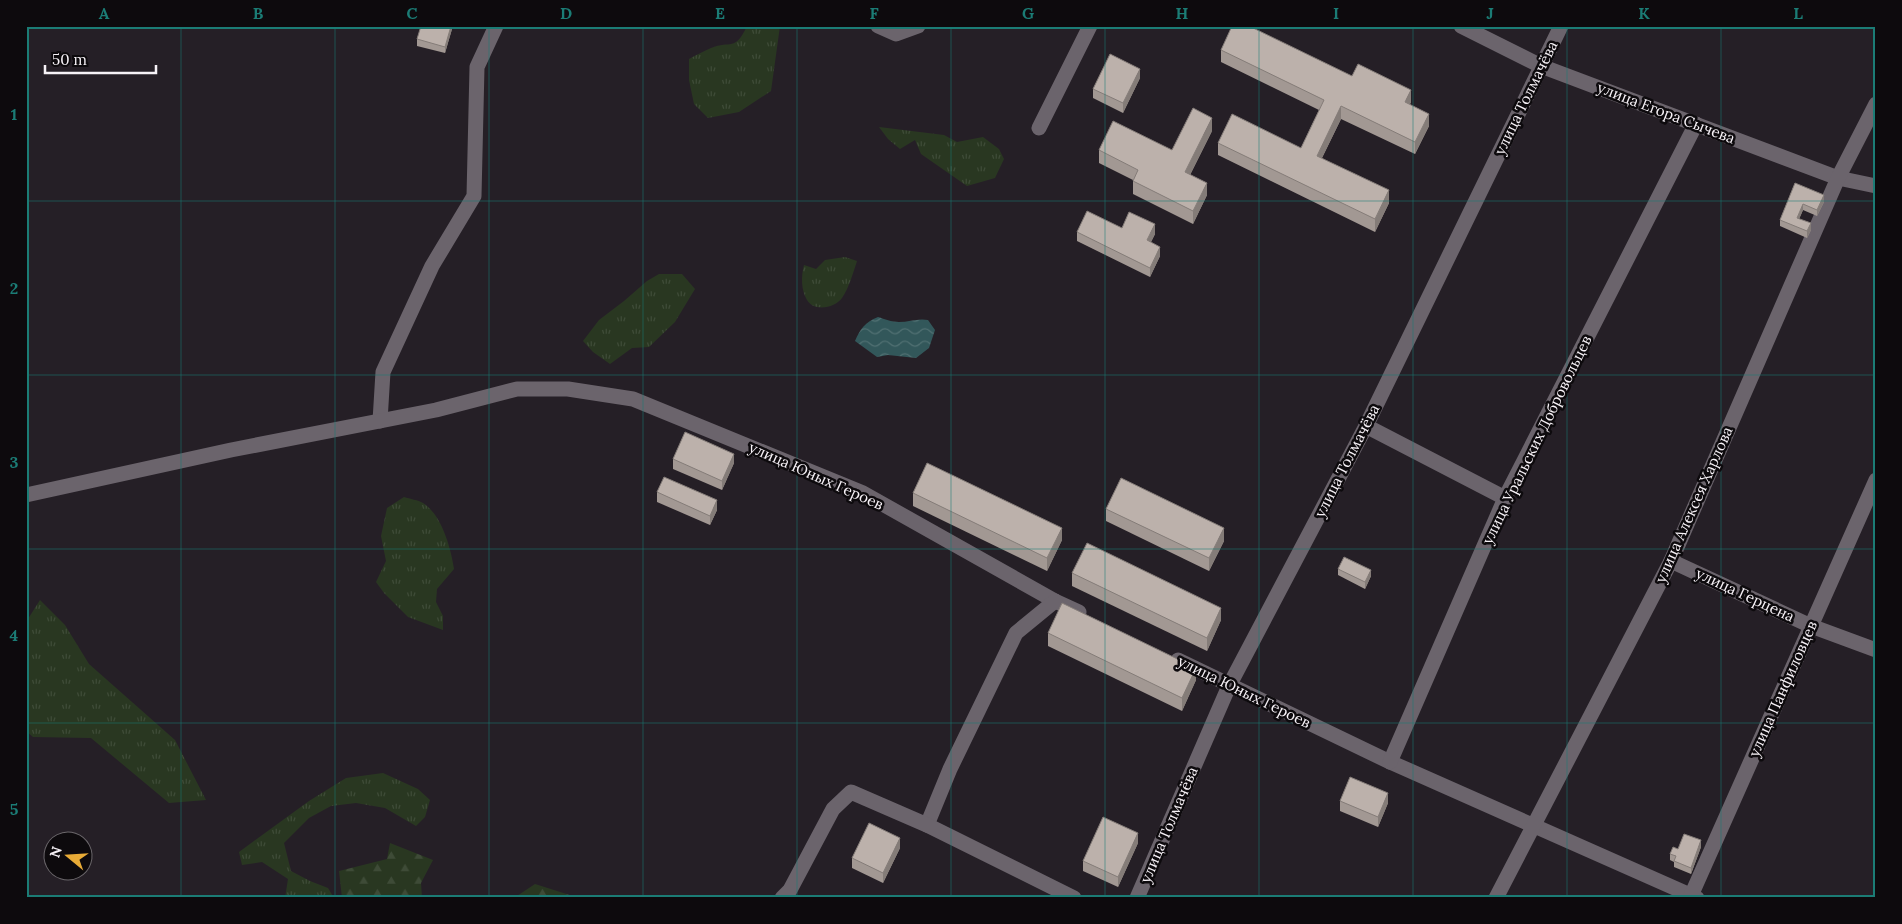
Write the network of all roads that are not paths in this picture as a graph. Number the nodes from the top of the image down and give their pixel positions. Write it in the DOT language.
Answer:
graph roads {
  1 [pos="496,26"];
  2 [pos="878,26"];
  3 [pos="918,26"];
  4 [pos="1090,26"];
  5 [pos="1461,26"];
  6 [pos="1561,26"];
  7 [pos="1541,66"];
  8 [pos="1876,104"];
  9 [pos="1696,124"];
  10 [pos="1039,128"];
  11 [pos="1838,178"];
  12 [pos="1876,186"];
  13 [pos="380,421"];
  14 [pos="1366,426"];
  15 [pos="1876,480"];
  16 [pos="26,494"];
  17 [pos="1505,498"];
  18 [pos="1671,561"];
  19 [pos="1055,601"];
  20 [pos="1090,617"];
  21 [pos="1811,626"];
  22 [pos="1876,650"];
  23 [pos="1168,655"];
  24 [pos="1229,686"];
  25 [pos="1390,762"];
  26 [pos="1533,824"];
  27 [pos="927,825"];
  28 [pos="1693,897"];
  29 [pos="782,898"];
  30 [pos="1074,898"];
  31 [pos="1138,898"];
  32 [pos="1496,898"];
  1 -- 13 [label="street"];
  2 -- 3 [label="street"];
  4 -- 10 [label="street"];
  5 -- 7 [label="street, улица Егора Сычева"];
  6 -- 7 [label="street, улица Толмачёва"];
  7 -- 9 [label="street, улица Егора Сычева"];
  7 -- 14 [label="street, улица Толмачёва"];
  8 -- 11 [label="street, улица Алексея Харлова"];
  9 -- 11 [label="street, улица Егора Сычева"];
  9 -- 17 [label="street, улица Уральских Добровольцев"];
  11 -- 12 [label="street, улица Егора Сычева"];
  11 -- 18 [label="street, улица Алексея Харлова"];
  13 -- 16 [label="street, улица Юных Героев"];
  13 -- 19 [label="street, улица Юных Героев"];
  14 -- 17 [label="street"];
  14 -- 24 [label="street, улица Толмачёва"];
  15 -- 21 [label="street, улица Панфиловцев"];
  17 -- 25 [label="street, улица Уральских Добровольцев"];
  18 -- 21 [label="street, улица Герцена"];
  18 -- 26 [label="street, улица Алексея Харлова"];
  19 -- 20 [label="street, улица Юных Героев"];
  19 -- 27 [label="street"];
  21 -- 22 [label="street, улица Герцена"];
  21 -- 28 [label="street, улица Панфиловцев"];
  23 -- 24 [label="street, улица Юных Героев"];
  24 -- 25 [label="street, улица Юных Героев"];
  24 -- 31 [label="street, улица Толмачёва"];
  25 -- 26 [label="street, улица Юных Героев"];
  26 -- 28 [label="street, улица Юных Героев"];
  26 -- 32 [label="street, улица Алексея Харлова"];
  27 -- 29 [label="street"];
  27 -- 30 [label="street"];
}
